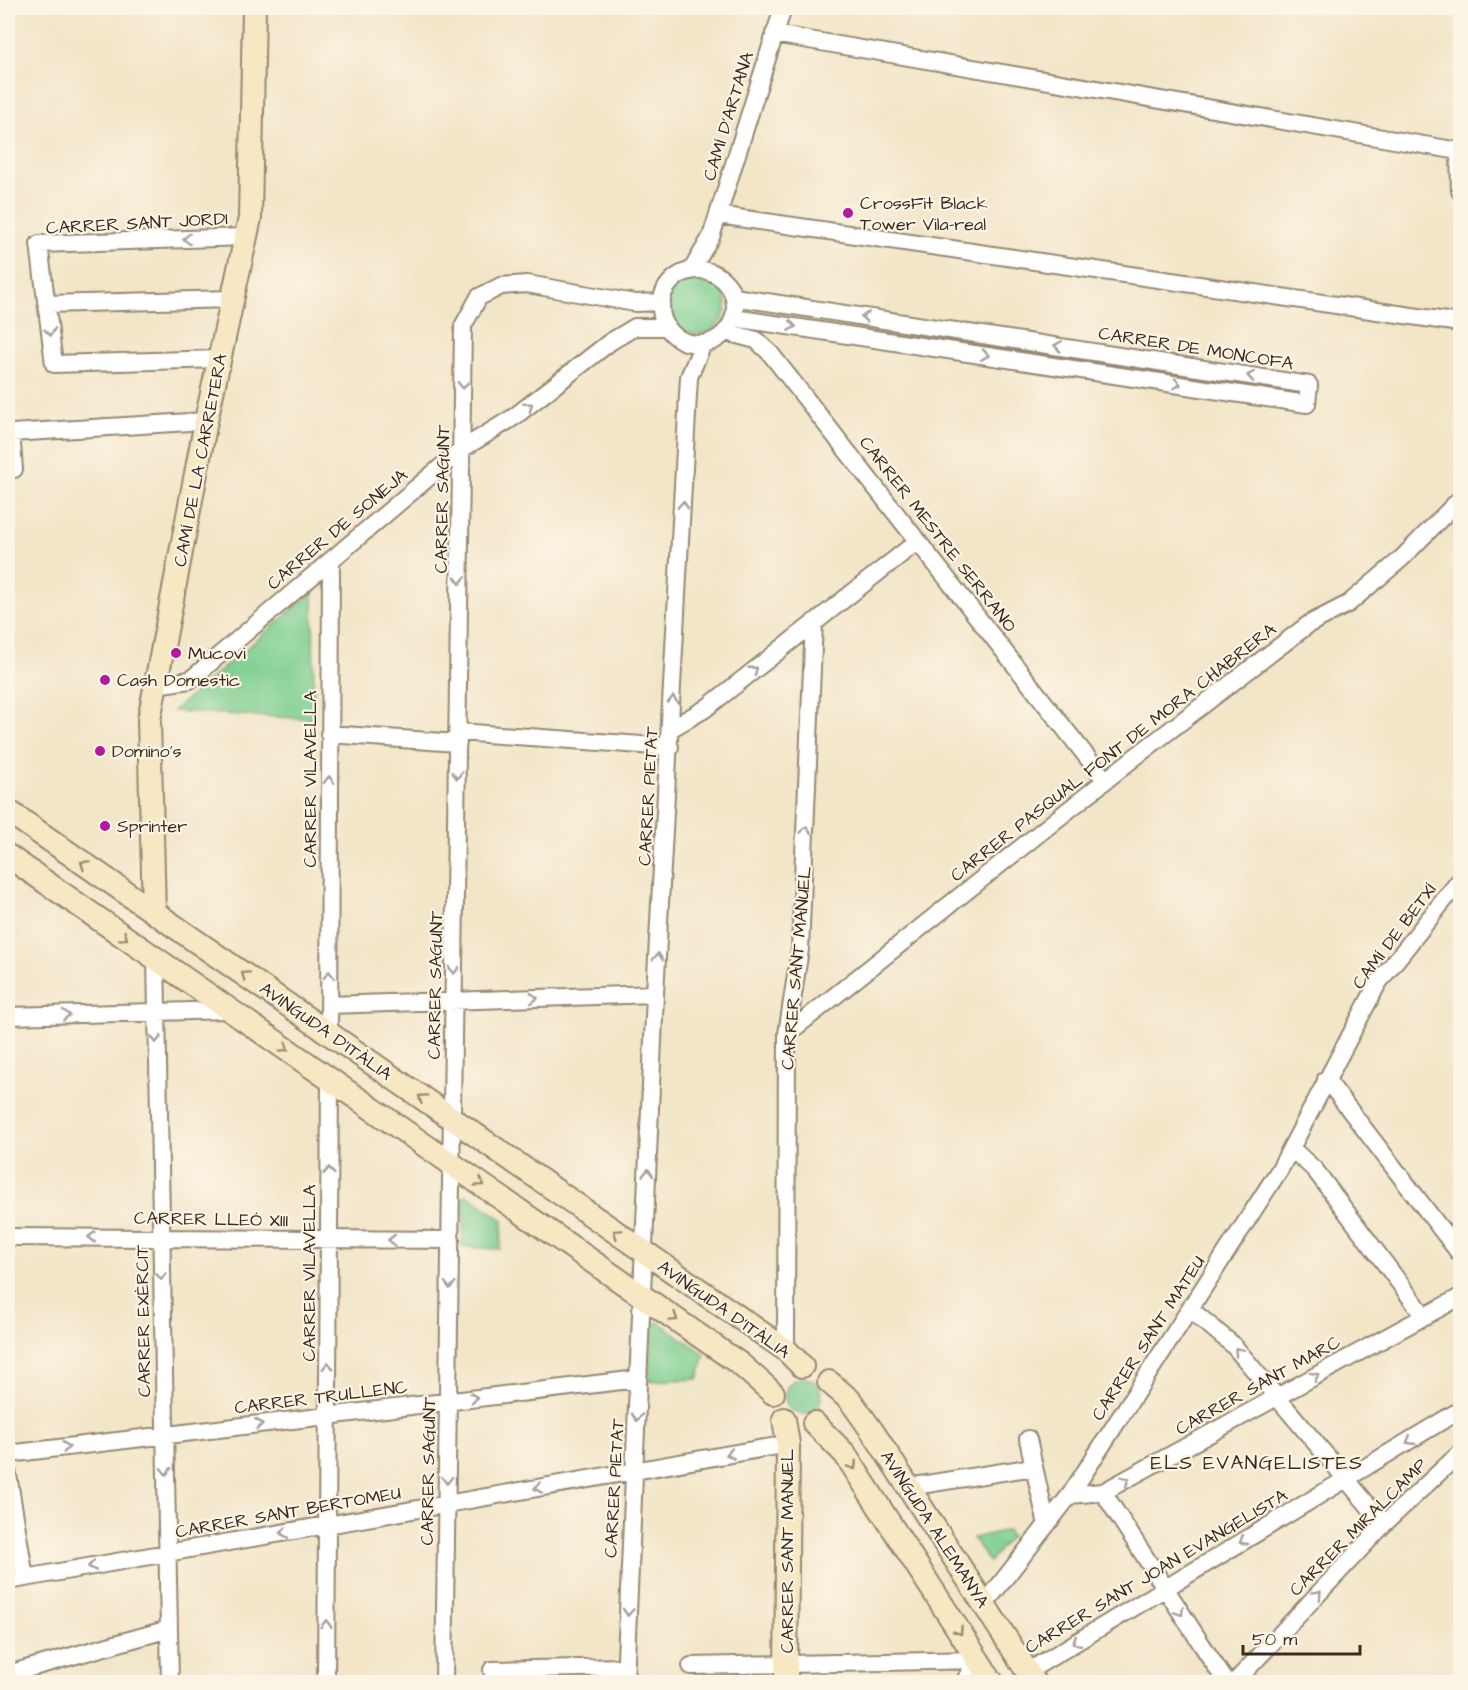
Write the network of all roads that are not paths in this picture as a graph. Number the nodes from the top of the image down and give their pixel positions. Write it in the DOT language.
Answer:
graph roads {
  1 [pos="254,8"];
  2 [pos="783,8"];
  3 [pos="774,34"];
  4 [pos="1461,191"];
  5 [pos="718,215"];
  6 [pos="246,237"];
  7 [pos="711,237"];
  8 [pos="691,271"];
  9 [pos="717,275"];
  10 [pos="734,297"];
  11 [pos="232,299"];
  12 [pos="662,302"];
  13 [pos="46,304"];
  14 [pos="1461,323"];
  15 [pos="730,325"];
  16 [pos="666,327"];
  17 [pos="703,344"];
  18 [pos="219,359"];
  19 [pos="206,421"];
  20 [pos="462,448"];
  21 [pos="8,470"];
  22 [pos="1460,500"];
  23 [pos="918,541"];
  24 [pos="331,560"];
  25 [pos="814,622"];
  26 [pos="154,685"];
  27 [pos="672,728"];
  28 [pos="329,734"];
  29 [pos="458,737"];
  30 [pos="670,747"];
  31 [pos="1105,780"];
  32 [pos="8,811"];
  33 [pos="8,856"];
  34 [pos="1461,880"];
  35 [pos="154,912"];
  36 [pos="156,959"];
  37 [pos="655,994"];
  38 [pos="454,1001"];
  39 [pos="329,1005"];
  40 [pos="229,1010"];
  41 [pos="155,1012"];
  42 [pos="8,1016"];
  43 [pos="329,1034"];
  44 [pos="787,1034"];
  45 [pos="1326,1079"];
  46 [pos="330,1080"];
  47 [pos="453,1120"];
  48 [pos="1291,1148"];
  49 [pos="452,1164"];
  50 [pos="8,1237"];
  51 [pos="160,1238"];
  52 [pos="328,1239"];
  53 [pos="451,1240"];
  54 [pos="644,1252"];
  55 [pos="1461,1254"];
  56 [pos="642,1295"];
  57 [pos="1461,1297"];
  58 [pos="1190,1309"];
  59 [pos="1425,1317"];
  60 [pos="786,1350"];
  61 [pos="802,1366"];
  62 [pos="638,1379"];
  63 [pos="829,1382"];
  64 [pos="773,1393"];
  65 [pos="1277,1397"];
  66 [pos="448,1401"];
  67 [pos="1461,1410"];
  68 [pos="327,1416"];
  69 [pos="784,1419"];
  70 [pos="814,1423"];
  71 [pos="165,1436"];
  72 [pos="1028,1439"];
  73 [pos="788,1444"];
  74 [pos="1461,1453"];
  75 [pos="8,1454"];
  76 [pos="1034,1467"];
  77 [pos="634,1471"];
  78 [pos="8,1475"];
  79 [pos="1346,1480"];
  80 [pos="908,1487"];
  81 [pos="1103,1492"];
  82 [pos="1071,1495"];
  83 [pos="447,1504"];
  84 [pos="1384,1524"];
  85 [pos="327,1525"];
  86 [pos="1047,1525"];
  87 [pos="167,1553"];
  88 [pos="25,1578"];
  89 [pos="8,1581"];
  90 [pos="1165,1588"];
  91 [pos="984,1605"];
  92 [pos="169,1629"];
  93 [pos="978,1660"];
  94 [pos="690,1666"];
  95 [pos="786,1673"];
  96 [pos="8,1674"];
  97 [pos="625,1675"];
  98 [pos="493,1676"];
  99 [pos="1030,1677"];
  100 [pos="170,1683"];
  101 [pos="326,1683"];
  102 [pos="444,1683"];
  103 [pos="964,1683"];
  104 [pos="992,1683"];
  105 [pos="1226,1683"];
  106 [pos="1235,1683"];
  1 -- 6 [label="main road, CAMÍ DE LA CARRETERA"];
  2 -- 3 [label="street, CAMÍ D'ARTANA"];
  3 -- 4 [label="street"];
  3 -- 5 [label="street, CAMÍ D'ARTANA"];
  5 -- 7 [label="street, CAMÍ D'ARTANA"];
  5 -- 14 [label="street"];
  6 -- 11 [label="main road, CAMÍ DE LA CARRETERA"];
  6 -- 13 [label="street, CARRER SANT JORDI, one-way"];
  7 -- 8 [label="street, CAMÍ D'ARTANA"];
  7 -- 9 [label="street, CAMÍ D'ARTANA"];
  8 -- 9 [label="street"];
  8 -- 12 [label="street"];
  9 -- 10 [label="street"];
  10 -- 15 [label="street"];
  15 -- 10 [label="street, CARRER DE MONCOFA, one-way"];
  11 -- 13 [label="street"];
  11 -- 18 [label="main road, CAMÍ DE LA CARRETERA"];
  12 -- 16 [label="street"];
  12 -- 20 [label="street, CARRER SAGUNT, one-way"];
  13 -- 18 [label="street, CARRER SANT JORDI, one-way"];
  15 -- 17 [label="street"];
  15 -- 23 [label="street, CARRER MESTRE SERRANO"];
  16 -- 17 [label="street"];
  20 -- 16 [label="street, CARRER DE SONEJA, one-way"];
  27 -- 17 [label="street, CARRER PIETAT, one-way"];
  18 -- 19 [label="main road, CAMÍ DE LA CARRETERA"];
  19 -- 21 [label="street"];
  19 -- 26 [label="main road, CAMÍ DE LA CARRETERA"];
  20 -- 24 [label="street, CARRER DE SONEJA"];
  20 -- 29 [label="street, CARRER SAGUNT, one-way"];
  22 -- 31 [label="street, CARRER PASQUAL FONT DE MORA CHABRERA"];
  23 -- 25 [label="street"];
  23 -- 31 [label="street, CARRER MESTRE SERRANO"];
  24 -- 26 [label="street, CARRER DE SONEJA"];
  24 -- 28 [label="street, CARRER VILAVELLA"];
  27 -- 25 [label="street, one-way"];
  44 -- 25 [label="street, CARRER SANT MANUEL, one-way"];
  26 -- 35 [label="main road, CAMÍ DE LA CARRETERA"];
  27 -- 30 [label="street, CARRER PIETAT"];
  28 -- 29 [label="street"];
  39 -- 28 [label="street, CARRER VILAVELLA, one-way"];
  29 -- 30 [label="street"];
  29 -- 38 [label="street, CARRER SAGUNT, one-way"];
  37 -- 30 [label="street, CARRER PIETAT, one-way"];
  31 -- 44 [label="street, CARRER PASQUAL FONT DE MORA CHABRERA"];
  35 -- 32 [label="main road, AVINGUDA D'ITÀLIA, one-way"];
  33 -- 36 [label="main road, AVINGUDA D'ITÀLIA, one-way"];
  34 -- 45 [label="street, CAMÍ DE BETXÍ"];
  43 -- 35 [label="main road, AVINGUDA D'ITÀLIA, one-way"];
  36 -- 40 [label="main road, AVINGUDA D'ITÀLIA"];
  36 -- 41 [label="street, CARRER EXÈRCIT"];
  38 -- 37 [label="street, one-way"];
  54 -- 37 [label="street, CARRER PIETAT, one-way"];
  38 -- 39 [label="street"];
  38 -- 47 [label="street, CARRER SAGUNT"];
  39 -- 43 [label="street, CARRER VILAVELLA"];
  40 -- 41 [label="street"];
  40 -- 46 [label="main road, AVINGUDA D'ITÀLIA, one-way"];
  42 -- 41 [label="street, one-way"];
  41 -- 51 [label="street, CARRER EXÈRCIT, one-way"];
  47 -- 43 [label="main road, AVINGUDA D'ITÀLIA, one-way"];
  44 -- 60 [label="street, CARRER SANT MANUEL"];
  45 -- 48 [label="street, CARRER SANT MATEU"];
  45 -- 55 [label="street"];
  46 -- 49 [label="main road, AVINGUDA D'ITÀLIA"];
  52 -- 46 [label="street, CARRER VILAVELLA, one-way"];
  47 -- 49 [label="street, CARRER SAGUNT"];
  54 -- 47 [label="main road, AVINGUDA D'ITÀLIA, one-way"];
  48 -- 58 [label="street, CARRER SANT MATEU"];
  48 -- 59 [label="street"];
  49 -- 53 [label="street, CARRER SAGUNT"];
  49 -- 56 [label="main road, AVINGUDA D'ITÀLIA, one-way"];
  51 -- 50 [label="street, CARRER LLEÓ XIII, one-way"];
  51 -- 52 [label="street, CARRER LLEÓ XIII"];
  51 -- 71 [label="street, CARRER EXÈRCIT, one-way"];
  53 -- 52 [label="street, CARRER LLEÓ XIII, one-way"];
  68 -- 52 [label="street, CARRER VILAVELLA, one-way"];
  53 -- 66 [label="street, CARRER SAGUNT, one-way"];
  54 -- 56 [label="street, AVINGUDA D'ITÀLIA"];
  54 -- 60 [label="main road, AVINGUDA D'ITÀLIA"];
  56 -- 62 [label="street, CARRER PIETAT"];
  56 -- 64 [label="main road, AVINGUDA D'ITÀLIA, one-way"];
  57 -- 59 [label="street, CARRER SANT MARC"];
  65 -- 58 [label="street, one-way"];
  58 -- 82 [label="street, CARRER SANT MATEU"];
  65 -- 59 [label="street, CARRER SANT MARC, one-way"];
  60 -- 61 [label="main road, AVINGUDA D'ITÀLIA"];
  61 -- 63 [label="main road"];
  61 -- 64 [label="main road"];
  66 -- 62 [label="street, CARRER TRULLENC, one-way"];
  62 -- 77 [label="street, CARRER PIETAT, one-way"];
  63 -- 70 [label="main road"];
  63 -- 80 [label="main road, AVINGUDA ALEMANYA"];
  64 -- 69 [label="main road"];
  65 -- 79 [label="street"];
  81 -- 65 [label="street, CARRER SANT MARC, one-way"];
  66 -- 68 [label="street, CARRER TRULLENC"];
  66 -- 83 [label="street, CARRER SAGUNT, one-way"];
  67 -- 79 [label="street, CARRER SANT JOAN EVANGELISTA, one-way"];
  71 -- 68 [label="street, CARRER TRULLENC, one-way"];
  68 -- 85 [label="street, CARRER VILAVELLA"];
  69 -- 70 [label="main road"];
  69 -- 73 [label="main road, CARRER SANT MANUEL"];
  70 -- 93 [label="main road, AVINGUDA ALEMANYA, one-way"];
  75 -- 71 [label="street, CARRER TRULLENC, one-way"];
  71 -- 87 [label="street, CARRER EXÈRCIT, one-way"];
  72 -- 76 [label="street"];
  73 -- 77 [label="street, CARRER SANT BERTOMEU, one-way"];
  73 -- 95 [label="main road, CARRER SANT MANUEL"];
  74 -- 84 [label="street, CARRER MIRALCAMP"];
  76 -- 80 [label="street"];
  76 -- 86 [label="street"];
  77 -- 83 [label="street, CARRER SANT BERTOMEU, one-way"];
  77 -- 97 [label="street, CARRER PIETAT, one-way"];
  78 -- 88 [label="street"];
  79 -- 84 [label="street"];
  79 -- 90 [label="street, CARRER SANT JOAN EVANGELISTA, one-way"];
  80 -- 91 [label="main road, AVINGUDA ALEMANYA"];
  81 -- 82 [label="street, CARRER SANT MARC"];
  81 -- 90 [label="street"];
  82 -- 86 [label="street, CARRER SANT MATEU"];
  83 -- 85 [label="street, CARRER SANT BERTOMEU"];
  83 -- 102 [label="street, CARRER SAGUNT"];
  106 -- 84 [label="street, CARRER MIRALCAMP, one-way"];
  85 -- 87 [label="street, CARRER SANT BERTOMEU, one-way"];
  101 -- 85 [label="street, CARRER VILAVELLA, one-way"];
  86 -- 91 [label="street, CARRER SANT MATEU"];
  87 -- 88 [label="street, CARRER SANT BERTOMEU, one-way"];
  87 -- 92 [label="street, CARRER EXÈRCIT"];
  88 -- 89 [label="street, CARRER SANT BERTOMEU"];
  90 -- 99 [label="street, CARRER SANT JOAN EVANGELISTA, one-way"];
  90 -- 105 [label="street, one-way"];
  91 -- 99 [label="main road, AVINGUDA ALEMANYA"];
  92 -- 96 [label="street"];
  92 -- 100 [label="street, CARRER EXÈRCIT"];
  93 -- 95 [label="street"];
  93 -- 103 [label="street"];
  93 -- 104 [label="main road, AVINGUDA ALEMANYA"];
  94 -- 95 [label="street"];
  97 -- 98 [label="street"];
}
